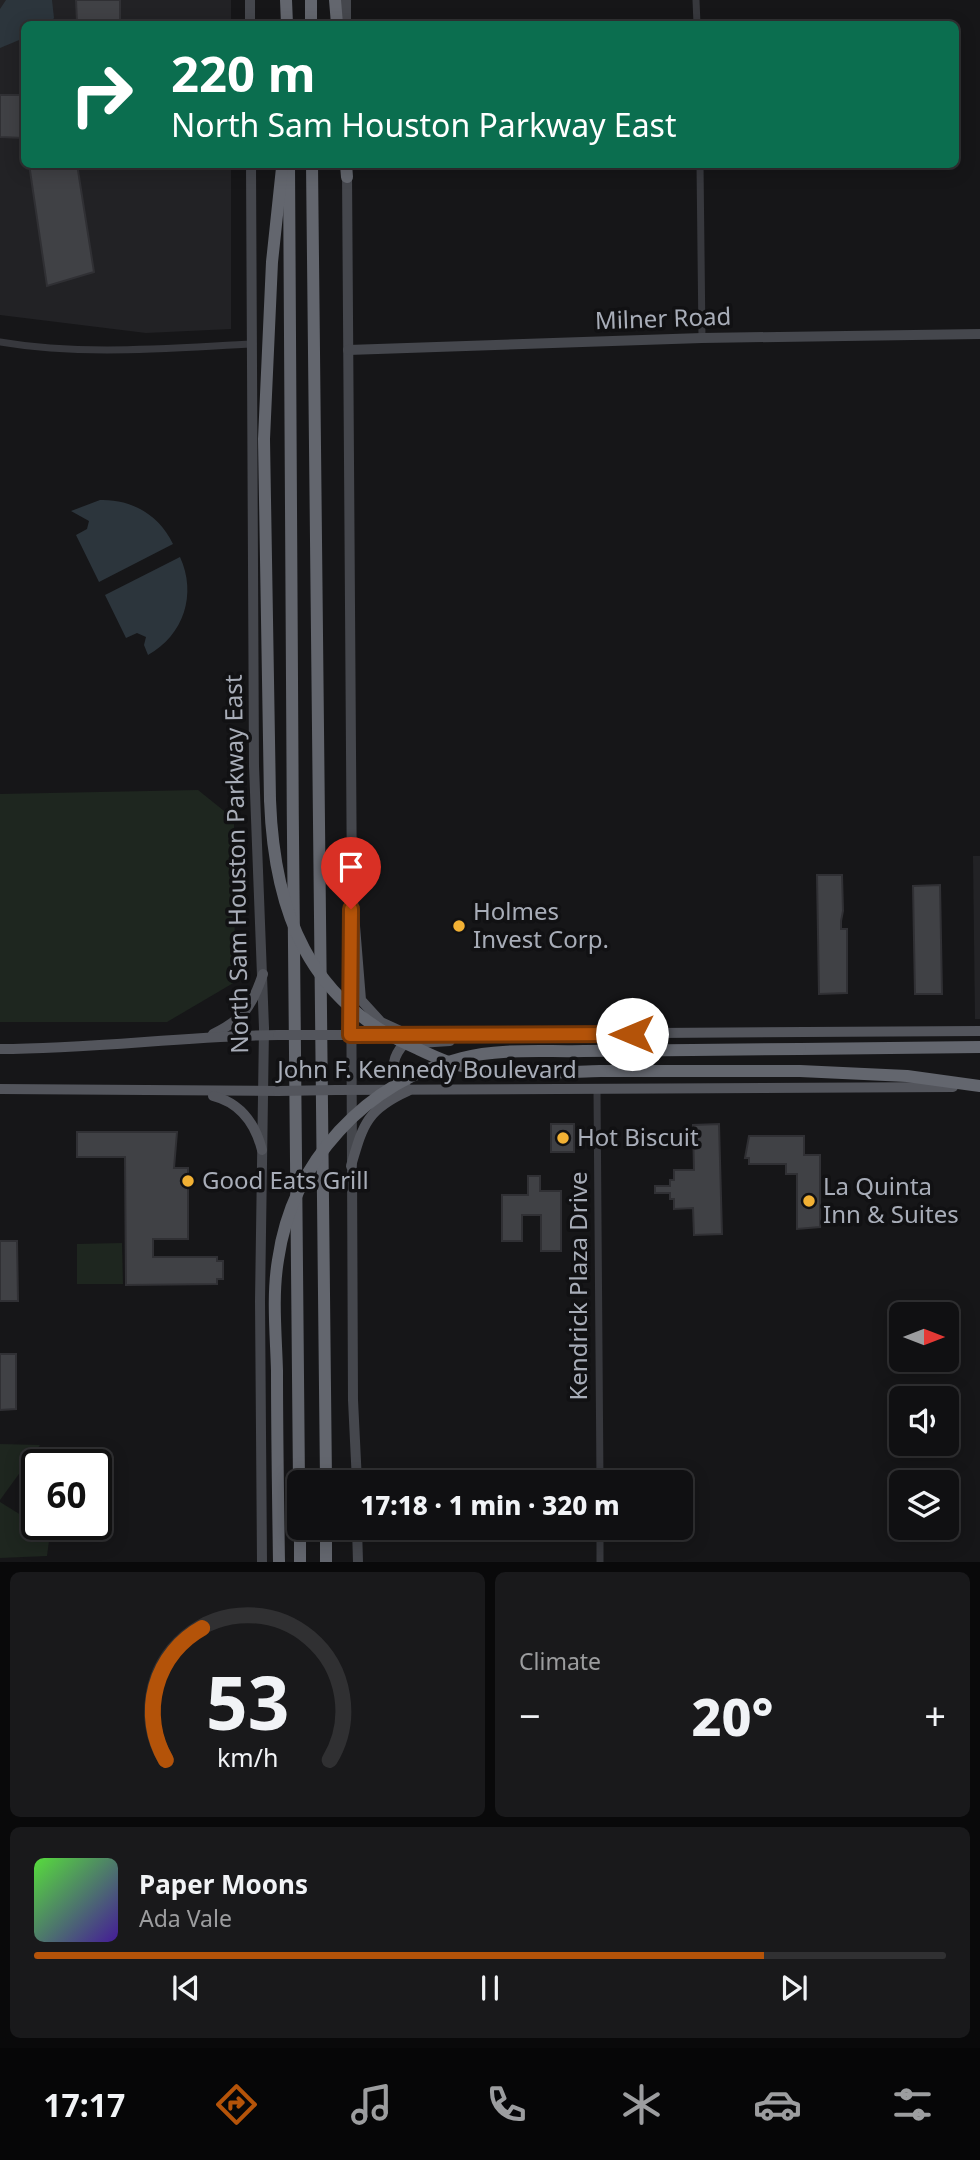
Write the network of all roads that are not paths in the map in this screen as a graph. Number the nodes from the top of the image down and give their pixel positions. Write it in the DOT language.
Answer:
graph roads {
  1 [pos="250,0"];
  2 [pos="286,0"];
  3 [pos="311,0"];
  4 [pos="335,0"];
  5 [pos="346,0"];
  6 [pos="696,0"];
  7 [pos="250,21"];
  8 [pos="287,21"];
  9 [pos="311,21"];
  10 [pos="337,21"];
  11 [pos="346,21"];
  12 [pos="697,21"];
  13 [pos="251,168"];
  14 [pos="282,168"];
  15 [pos="289,168"];
  16 [pos="312,168"];
  17 [pos="700,168"];
  18 [pos="347,169"];
  19 [pos="980,334"];
  20 [pos="702,338"];
  21 [pos="0,342"];
  22 [pos="253,344"];
  23 [pos="348,350"];
  24 [pos="352,889"];
  25 [pos="263,974"];
  26 [pos="980,1031"];
  27 [pos="498,1034"];
  28 [pos="264,1035"];
  29 [pos="350,1035"];
  30 [pos="411,1035"];
  31 [pos="207,1036"];
  32 [pos="980,1047"];
  33 [pos="0,1049"];
  34 [pos="977,1086"];
  35 [pos="0,1088"];
  36 [pos="410,1089"];
  37 [pos="350,1090"];
  38 [pos="597,1090"];
  39 [pos="261,1091"];
  40 [pos="201,1092"];
  41 [pos="262,1150"];
  42 [pos="351,1166"];
  43 [pos="299,1470"];
  44 [pos="326,1470"];
  45 [pos="356,1470"];
  46 [pos="600,1470"];
  47 [pos="300,1540"];
  48 [pos="326,1540"];
  49 [pos="358,1540"];
  50 [pos="600,1540"];
  51 [pos="261,1562"];
  52 [pos="279,1562"];
  53 [pos="300,1562"];
  54 [pos="326,1562"];
  55 [pos="358,1562"];
  56 [pos="600,1562"];
  1 -- 7 [label="main road"];
  2 -- 8 [label="highway"];
  3 -- 9 [label="highway"];
  4 -- 10 [label="highway"];
  5 -- 11 [label="main road"];
  6 -- 12 [label="street"];
  13 -- 22 [label="main road, North Sam Houston Parkway East"];
  14 -- 34 [label="highway, bridge"];
  15 -- 43 [label="highway"];
  16 -- 44 [label="highway"];
  17 -- 20 [label="street"];
  18 -- 23 [label="main road"];
  19 -- 20 [label="main road, Milner Road"];
  20 -- 23 [label="main road, Milner Road"];
  21 -- 22 [label="street"];
  22 -- 25 [label="main road, North Sam Houston Parkway East"];
  23 -- 24 [label="main road"];
  24 -- 29 [label="main road"];
  24 -- 30 [label="main road"];
  25 -- 28 [label="main road, North Sam Houston Parkway East"];
  25 -- 31 [label="main road"];
  26 -- 27 [label="main road, John F. Kennedy Boulevard"];
  27 -- 30 [label="main road, John F. Kennedy Boulevard"];
  27 -- 36 [label="main road"];
  28 -- 29 [label="main road, John F. Kennedy Boulevard, bridge"];
  28 -- 31 [label="main road, John F. Kennedy Boulevard"];
  28 -- 39 [label="main road, North Sam Houston Parkway East"];
  29 -- 30 [label="main road, John F. Kennedy Boulevard"];
  29 -- 37 [label="main road"];
  31 -- 33 [label="main road, John F. Kennedy Boulevard"];
  32 -- 52 [label="highway, bridge"];
  34 -- 38 [label="main road, John F. Kennedy Boulevard"];
  35 -- 40 [label="main road, John F. Kennedy Boulevard"];
  36 -- 37 [label="main road, John F. Kennedy Boulevard"];
  36 -- 38 [label="main road, John F. Kennedy Boulevard"];
  36 -- 42 [label="main road"];
  37 -- 39 [label="main road, John F. Kennedy Boulevard, bridge"];
  37 -- 42 [label="main road"];
  38 -- 46 [label="street, Kendrick Plaza Drive"];
  39 -- 40 [label="main road, John F. Kennedy Boulevard"];
  39 -- 41 [label="main road, North Sam Houston Parkway East"];
  40 -- 41 [label="main road"];
  41 -- 51 [label="main road, North Sam Houston Parkway East"];
  42 -- 45 [label="main road"];
  47 -- 53 [label="highway"];
  48 -- 54 [label="highway"];
  49 -- 55 [label="main road"];
  50 -- 56 [label="street"];
}
